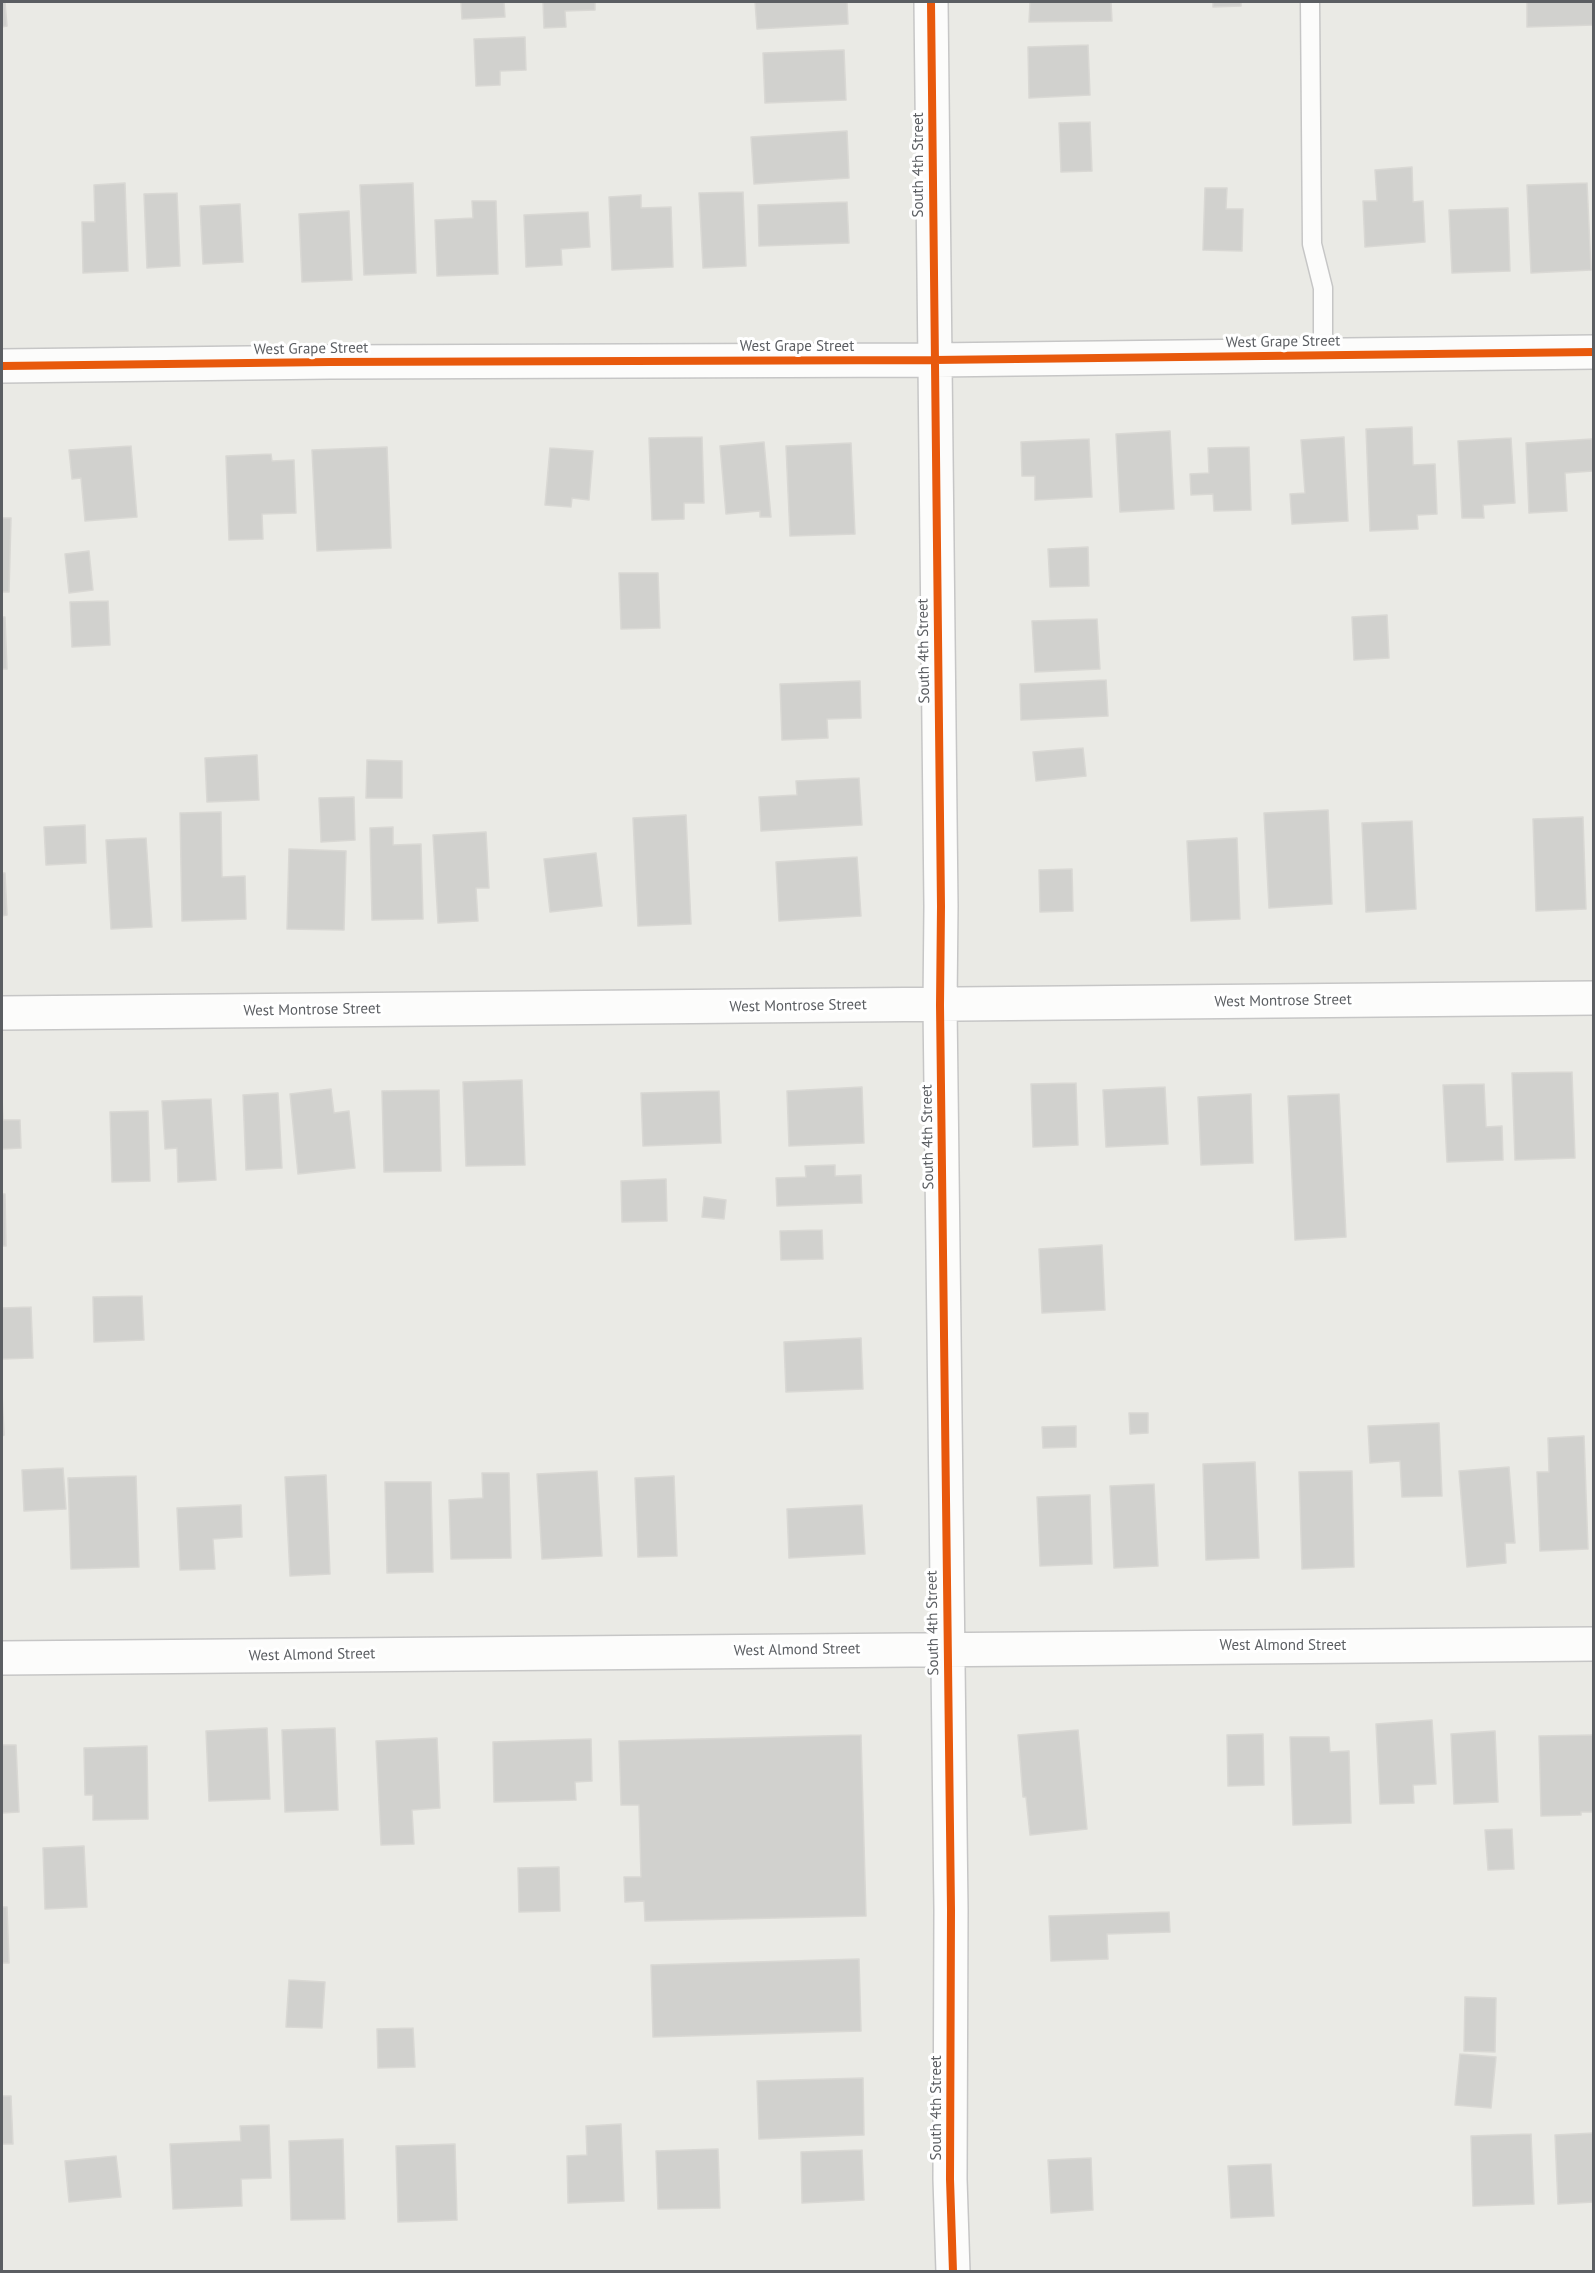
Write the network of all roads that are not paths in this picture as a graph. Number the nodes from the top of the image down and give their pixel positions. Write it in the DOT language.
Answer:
graph roads {
  1 [pos="932,2"];
  2 [pos="1310,2"];
  3 [pos="1593,352"];
  4 [pos="1323,355"];
  5 [pos="934,360"];
  6 [pos="2,366"];
  7 [pos="1593,999"];
  8 [pos="940,1005"];
  9 [pos="2,1013"];
  10 [pos="1593,1644"];
  11 [pos="947,1649"];
  12 [pos="2,1658"];
  13 [pos="952,2271"];
  1 -- 5 [label="street, South 4th Street"];
  2 -- 4 [label="lane"];
  3 -- 4 [label="street, West Grape Street"];
  4 -- 5 [label="street, West Grape Street"];
  5 -- 6 [label="street, West Grape Street"];
  5 -- 8 [label="street, South 4th Street"];
  7 -- 8 [label="street, West Montrose Street"];
  8 -- 9 [label="street, West Montrose Street"];
  8 -- 11 [label="street, South 4th Street"];
  10 -- 11 [label="street, West Almond Street"];
  11 -- 12 [label="street, West Almond Street"];
  11 -- 13 [label="street, South 4th Street"];
}
